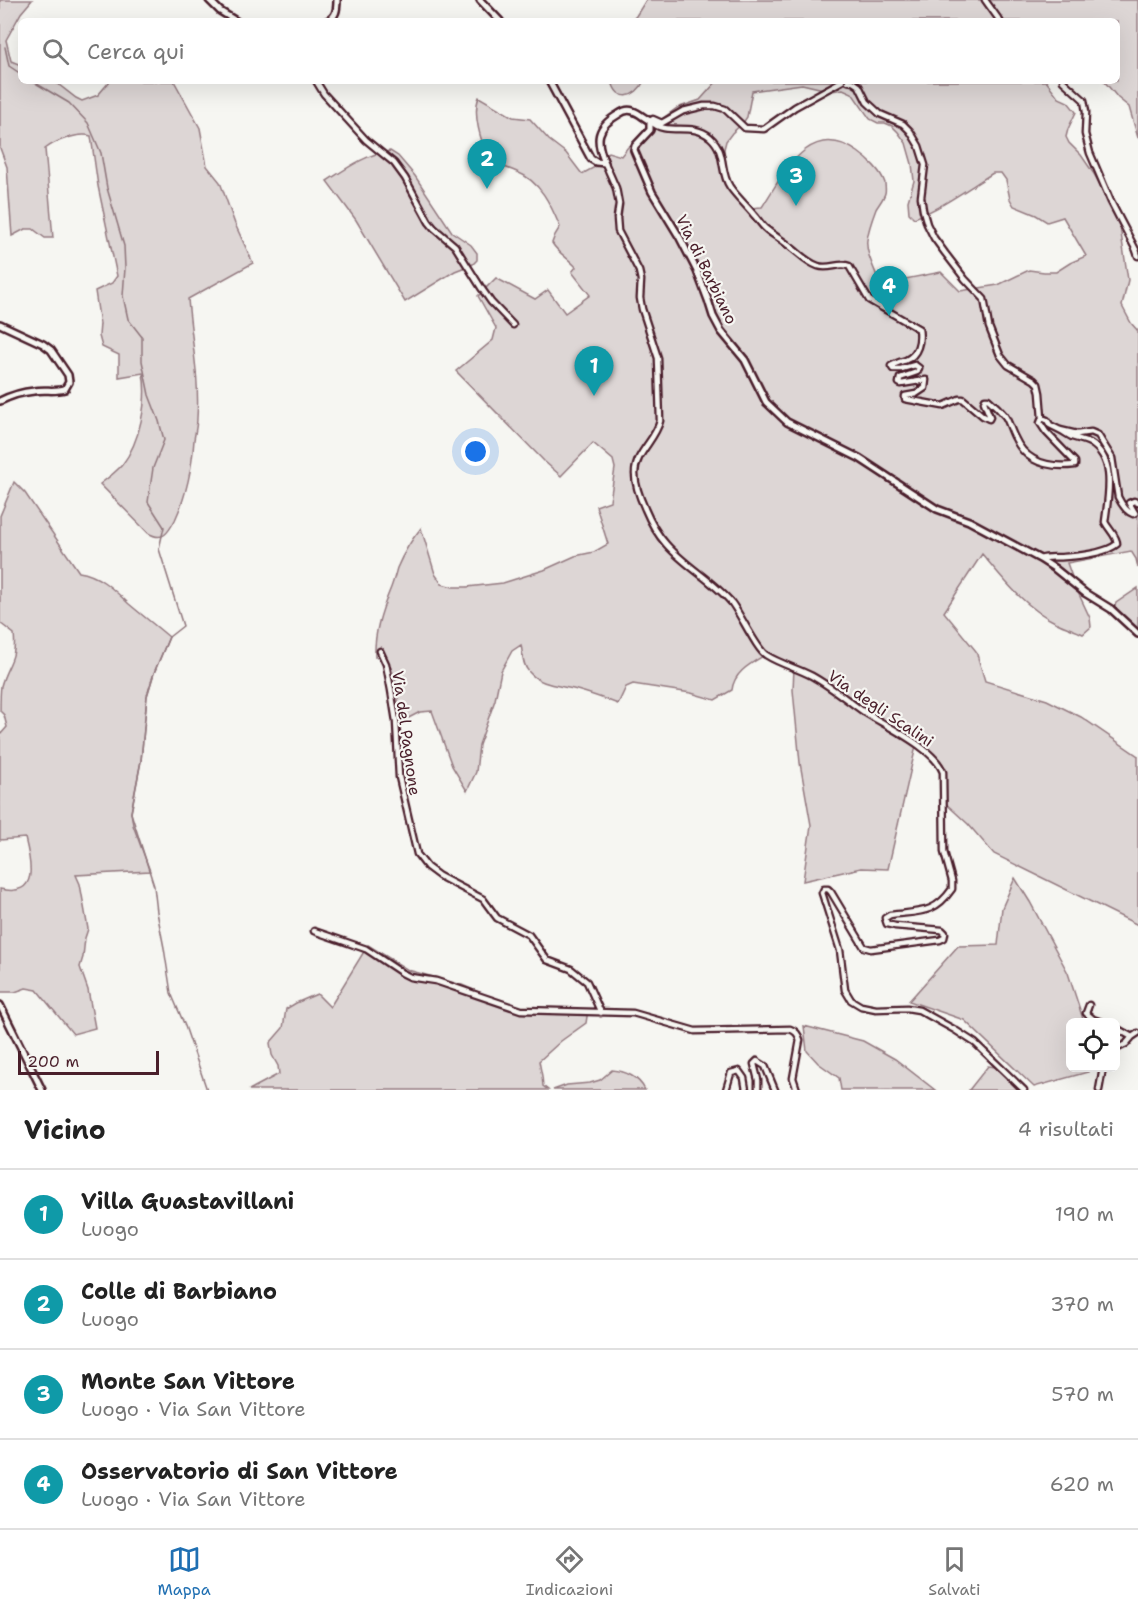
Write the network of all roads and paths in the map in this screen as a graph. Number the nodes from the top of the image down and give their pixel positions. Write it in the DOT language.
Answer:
graph roads {
  1 [pos="209,0"];
  2 [pos="337,0"];
  3 [pos="480,0"];
  4 [pos="985,0"];
  5 [pos="231,18"];
  6 [pos="331,18"];
  7 [pos="497,18"];
  8 [pos="998,18"];
  9 [pos="318,84"];
  10 [pos="551,84"];
  11 [pos="837,84"];
  12 [pos="856,84"];
  13 [pos="1066,84"];
  14 [pos="650,121"];
  15 [pos="605,163"];
  16 [pos="1138,256"];
  17 [pos="0,324"];
  18 [pos="513,325"];
  19 [pos="0,401"];
  20 [pos="1042,418"];
  21 [pos="1060,430"];
  22 [pos="1138,504"];
  23 [pos="1040,559"];
  24 [pos="1138,634"];
  25 [pos="380,651"];
  26 [pos="314,931"];
  27 [pos="0,1005"];
  28 [pos="1089,1005"];
  29 [pos="601,1013"];
  30 [pos="1092,1018"];
  31 [pos="1120,1030"];
  32 [pos="1138,1034"];
  33 [pos="1132,1037"];
  34 [pos="1120,1047"];
  35 [pos="1102,1072"];
  36 [pos="42,1090"];
  37 [pos="726,1090"];
  38 [pos="746,1090"];
  39 [pos="758,1090"];
  40 [pos="775,1090"];
  41 [pos="797,1090"];
  42 [pos="1024,1090"];
  43 [pos="1099,1090"];
  1 -- 5 [label="street"];
  2 -- 6 [label="street"];
  3 -- 7 [label="street"];
  4 -- 8 [label="street"];
  9 -- 18 [label="street"];
  10 -- 15 [label="street"];
  11 -- 14 [label="street"];
  12 -- 20 [label="street"];
  13 -- 16 [label="street"];
  14 -- 15 [label="street"];
  14 -- 20 [label="street"];
  14 -- 23 [label="street, Via di Barbiano"];
  15 -- 42 [label="street, Via degli Scalini"];
  17 -- 19 [label="street"];
  20 -- 21 [label="street"];
  21 -- 22 [label="street"];
  21 -- 23 [label="street"];
  23 -- 24 [label="street, Via di Barbiano"];
  25 -- 29 [label="street, Via del Pagnone"];
  26 -- 29 [label="street"];
  27 -- 36 [label="street"];
  28 -- 30 [label="street"];
  29 -- 41 [label="street"];
  31 -- 33 [label="street"];
  32 -- 33 [label="street"];
  33 -- 34 [label="street"];
  35 -- 43 [label="street"];
  37 -- 38 [label="street"];
  39 -- 40 [label="street"];
}
